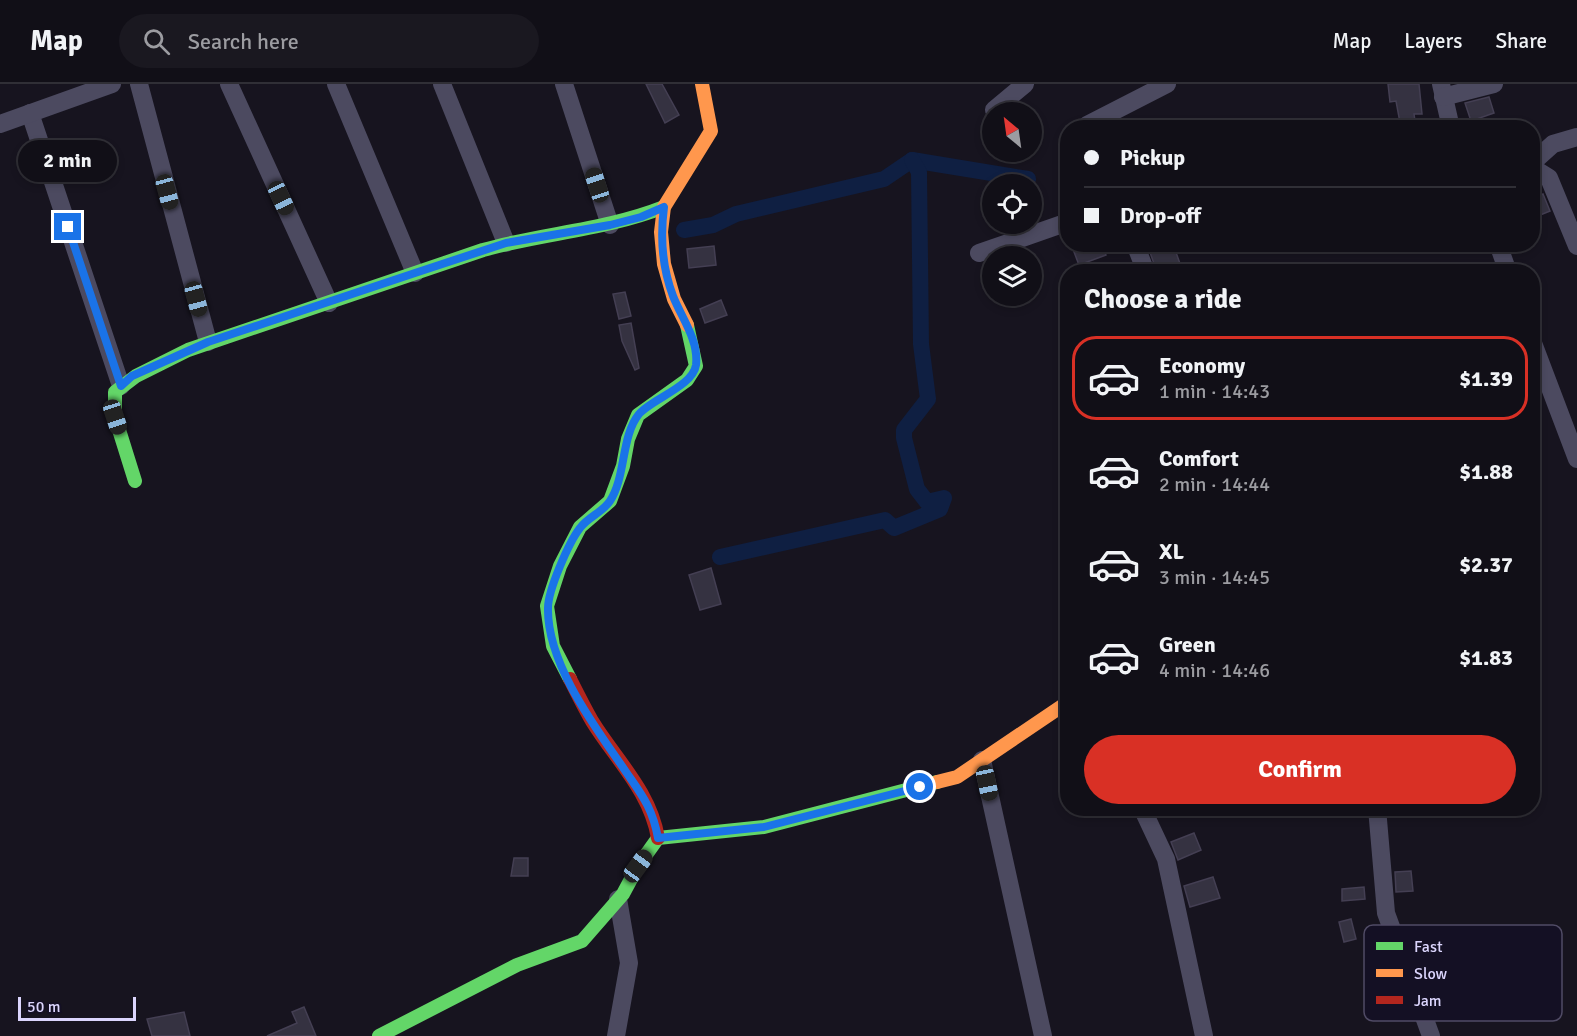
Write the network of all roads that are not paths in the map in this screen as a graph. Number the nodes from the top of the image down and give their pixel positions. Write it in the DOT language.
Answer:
graph roads {
  1 [pos="112,84"];
  2 [pos="139,84"];
  3 [pos="229,84"];
  4 [pos="336,84"];
  5 [pos="441,84"];
  6 [pos="564,84"];
  7 [pos="702,84"];
  8 [pos="1025,84"];
  9 [pos="1167,84"];
  10 [pos="1494,84"];
  11 [pos="1442,91"];
  12 [pos="1004,102"];
  13 [pos="30,114"];
  14 [pos="1097,120"];
  15 [pos="1448,120"];
  16 [pos="0,124"];
  17 [pos="1577,137"];
  18 [pos="1540,156"];
  19 [pos="1540,172"];
  20 [pos="664,207"];
  21 [pos="610,225"];
  22 [pos="1060,225"];
  23 [pos="506,243"];
  24 [pos="1577,246"];
  25 [pos="979,253"];
  26 [pos="415,273"];
  27 [pos="328,303"];
  28 [pos="208,342"];
  29 [pos="1540,361"];
  30 [pos="121,386"];
  31 [pos="1577,459"];
  32 [pos="135,481"];
  33 [pos="1060,707"];
  34 [pos="982,760"];
  35 [pos="1146,816"];
  36 [pos="1378,816"];
  37 [pos="658,838"];
  38 [pos="618,900"];
  39 [pos="1390,925"];
  40 [pos="1426,1021"];
  41 [pos="379,1036"];
  42 [pos="616,1036"];
  43 [pos="1043,1036"];
  44 [pos="1204,1036"];
  45 [pos="1431,1036"];
  1 -- 13 [label="street"];
  2 -- 28 [label="street"];
  3 -- 27 [label="street"];
  4 -- 26 [label="street"];
  5 -- 23 [label="street"];
  6 -- 21 [label="street"];
  7 -- 20 [label="street"];
  8 -- 12 [label="street"];
  9 -- 14 [label="street"];
  10 -- 11 [label="street"];
  11 -- 15 [label="street"];
  13 -- 16 [label="street"];
  13 -- 30 [label="street"];
  17 -- 18 [label="street"];
  19 -- 24 [label="street"];
  20 -- 21 [label="street"];
  20 -- 37 [label="street"];
  21 -- 23 [label="street"];
  22 -- 25 [label="street"];
  23 -- 26 [label="street"];
  26 -- 27 [label="street"];
  27 -- 28 [label="street"];
  28 -- 30 [label="street"];
  29 -- 31 [label="street"];
  30 -- 32 [label="street"];
  33 -- 34 [label="street"];
  34 -- 37 [label="street"];
  34 -- 43 [label="street"];
  35 -- 44 [label="street"];
  36 -- 39 [label="street"];
  37 -- 38 [label="street"];
  38 -- 41 [label="street"];
  38 -- 42 [label="street"];
  40 -- 45 [label="street"];
}
